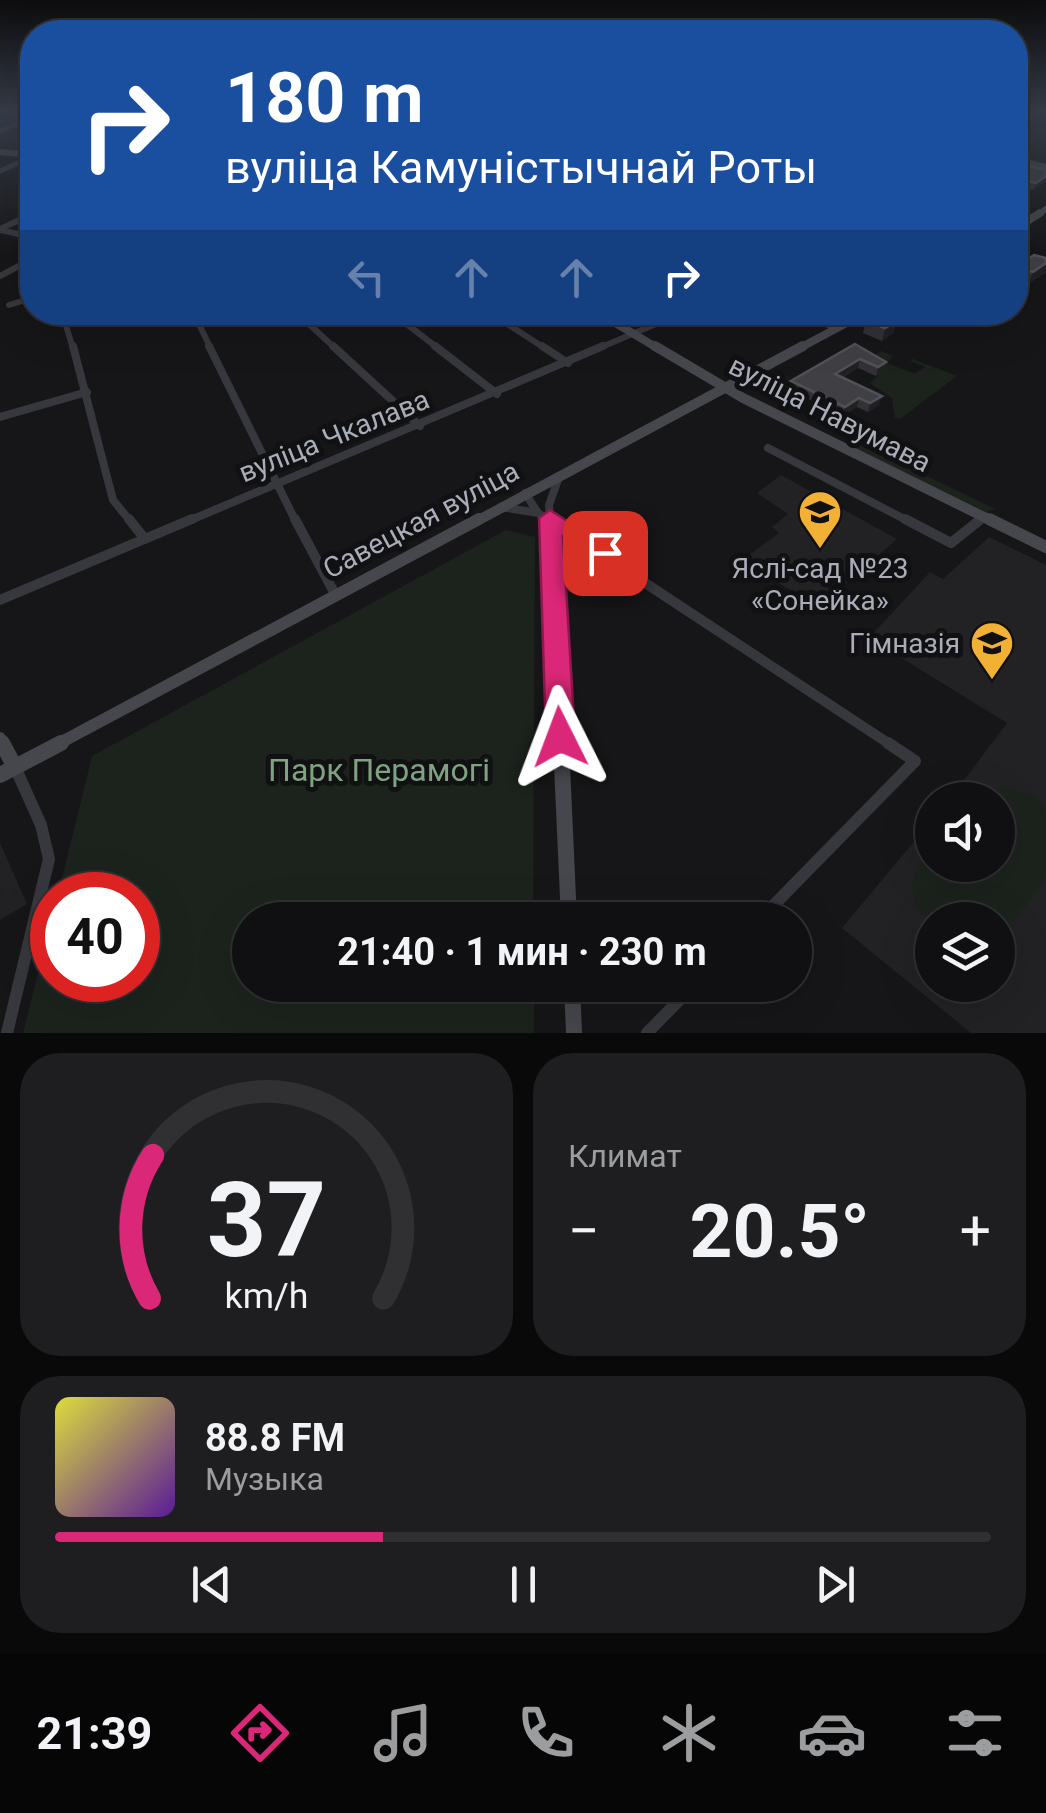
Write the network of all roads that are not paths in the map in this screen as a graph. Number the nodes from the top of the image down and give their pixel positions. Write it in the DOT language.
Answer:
graph roads {
  1 [pos="20,302"];
  2 [pos="8,305"];
  3 [pos="66,325"];
  4 [pos="198,325"];
  5 [pos="309,325"];
  6 [pos="408,325"];
  7 [pos="510,325"];
  8 [pos="618,325"];
  9 [pos="656,325"];
  10 [pos="828,325"];
  11 [pos="844,325"];
  12 [pos="837,329"];
  13 [pos="634,335"];
  14 [pos="568,364"];
  15 [pos="726,388"];
  16 [pos="87,392"];
  17 [pos="497,394"];
  18 [pos="0,417"];
  19 [pos="420,426"];
  20 [pos="768,448"];
  21 [pos="559,475"];
  22 [pos="275,483"];
  23 [pos="525,493"];
  24 [pos="499,507"];
  25 [pos="546,512"];
  26 [pos="985,516"];
  27 [pos="144,539"];
  28 [pos="1046,547"];
  29 [pos="335,594"];
  30 [pos="0,600"];
  31 [pos="0,738"];
  32 [pos="915,760"];
  33 [pos="7,771"];
  34 [pos="568,902"];
  35 [pos="776,902"];
  36 [pos="573,1002"];
  37 [pos="677,1002"];
  38 [pos="6,1033"];
  39 [pos="574,1033"];
  40 [pos="647,1033"];
  1 -- 2 [label="street"];
  3 -- 16 [label="street"];
  4 -- 22 [label="street"];
  5 -- 19 [label="street"];
  6 -- 17 [label="street"];
  7 -- 14 [label="street"];
  8 -- 13 [label="street, вуліца Навумава"];
  9 -- 13 [label="street, вуліца Чкалава"];
  10 -- 12 [label="street"];
  11 -- 12 [label="street, Савецкая вуліца"];
  12 -- 15 [label="street, Савецкая вуліца"];
  13 -- 14 [label="street, вуліца Чкалава"];
  13 -- 15 [label="street, вуліца Навумава"];
  14 -- 17 [label="street, вуліца Чкалава"];
  15 -- 21 [label="street, Савецкая вуліца"];
  15 -- 26 [label="street, вуліца Навумава"];
  16 -- 18 [label="street"];
  16 -- 27 [label="street"];
  17 -- 19 [label="street, вуліца Чкалава"];
  19 -- 22 [label="street, вуліца Чкалава"];
  20 -- 26 [label="street"];
  21 -- 23 [label="street, Савецкая вуліца"];
  21 -- 25 [label="street"];
  22 -- 27 [label="street, вуліца Чкалава"];
  22 -- 29 [label="street"];
  23 -- 24 [label="street, Савецкая вуліца"];
  23 -- 25 [label="street"];
  24 -- 25 [label="street"];
  24 -- 29 [label="street, Савецкая вуліца"];
  25 -- 32 [label="street"];
  25 -- 34 [label="street"];
  26 -- 28 [label="street, вуліца Навумава"];
  27 -- 30 [label="street, вуліца Чкалава"];
  29 -- 33 [label="street, Савецкая вуліца"];
  31 -- 33 [label="street"];
  32 -- 35 [label="street"];
  33 -- 38 [label="street"];
  36 -- 39 [label="street"];
  37 -- 40 [label="street"];
}
